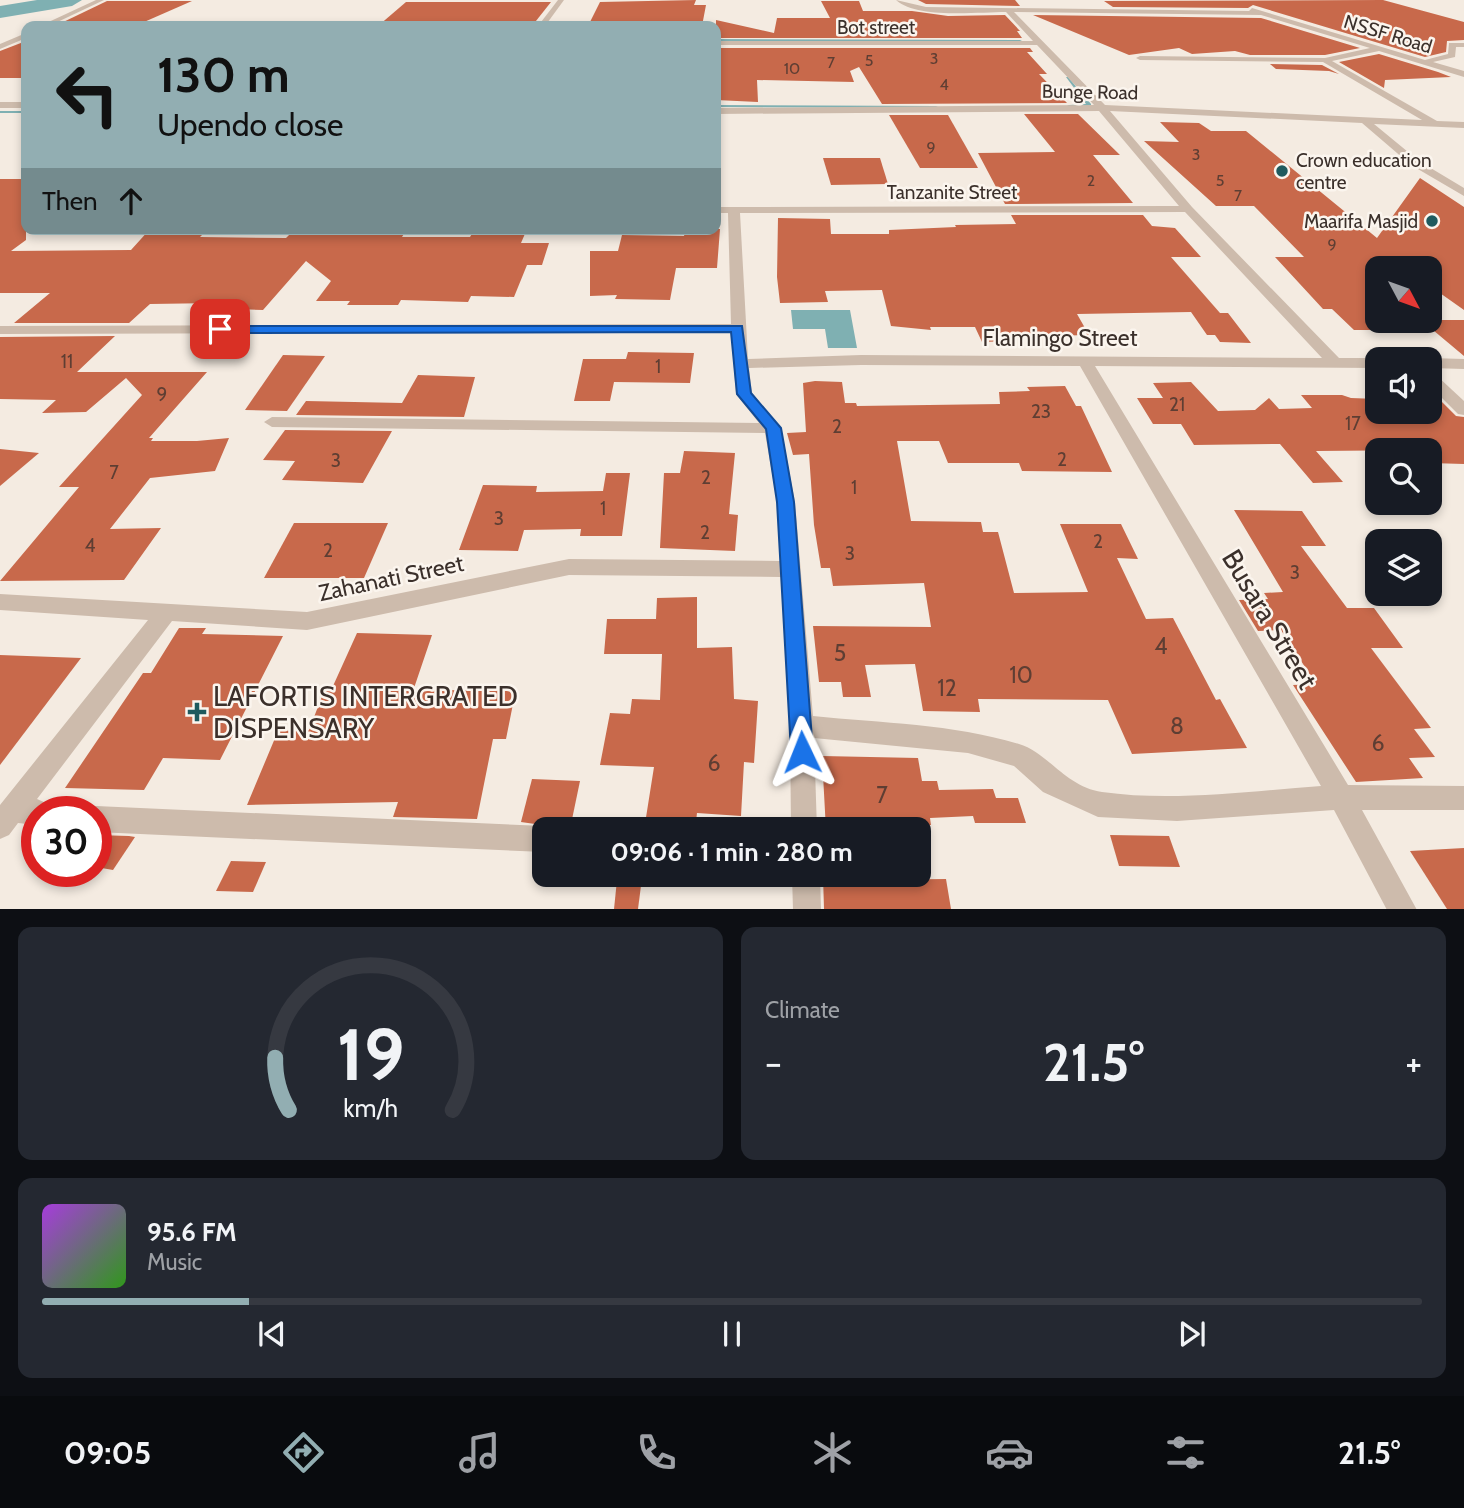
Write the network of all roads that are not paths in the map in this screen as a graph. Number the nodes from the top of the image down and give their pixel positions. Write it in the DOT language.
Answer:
graph roads {
  1 [pos="101,0"];
  2 [pos="561,0"];
  3 [pos="899,0"];
  4 [pos="1041,0"];
  5 [pos="1235,4"];
  6 [pos="1007,10"];
  7 [pos="1052,10"];
  8 [pos="1261,13"];
  9 [pos="55,21"];
  10 [pos="545,21"];
  11 [pos="21,37"];
  12 [pos="13,41"];
  13 [pos="21,41"];
  14 [pos="721,43"];
  15 [pos="1037,43"];
  16 [pos="1464,45"];
  17 [pos="0,47"];
  18 [pos="1380,49"];
  19 [pos="1140,58"];
  20 [pos="1325,60"];
  21 [pos="1424,62"];
  22 [pos="1464,74"];
  23 [pos="0,105"];
  24 [pos="21,106"];
  25 [pos="1102,108"];
  26 [pos="721,111"];
  27 [pos="1366,122"];
  28 [pos="1438,125"];
  29 [pos="1464,125"];
  30 [pos="1459,186"];
  31 [pos="1464,193"];
  32 [pos="1188,209"];
  33 [pos="725,210"];
  34 [pos="738,328"];
  35 [pos="0,330"];
  36 [pos="1084,360"];
  37 [pos="1335,363"];
  38 [pos="1365,363"];
  39 [pos="1442,363"];
  40 [pos="743,364"];
  41 [pos="1464,364"];
  42 [pos="1442,390"];
  43 [pos="1464,411"];
  44 [pos="272,422"];
  45 [pos="774,428"];
  46 [pos="791,569"];
  47 [pos="0,602"];
  48 [pos="165,614"];
  49 [pos="802,726"];
  50 [pos="1343,797"];
  51 [pos="1464,798"];
  52 [pos="17,816"];
  53 [pos="804,817"];
  54 [pos="112,820"];
  55 [pos="532,838"];
  56 [pos="806,887"];
  57 [pos="807,909"];
  58 [pos="1402,909"];
  1 -- 9 [label="street"];
  2 -- 10 [label="street"];
  3 -- 6 [label="street"];
  4 -- 7 [label="street"];
  5 -- 8 [label="street, NSSF Road"];
  6 -- 7 [label="street"];
  6 -- 15 [label="street"];
  7 -- 8 [label="street"];
  8 -- 18 [label="street, NSSF Road"];
  11 -- 12 [label="street"];
  12 -- 13 [label="street"];
  12 -- 17 [label="street"];
  14 -- 15 [label="street, Bot street"];
  15 -- 25 [label="street"];
  16 -- 21 [label="street"];
  18 -- 20 [label="street"];
  18 -- 21 [label="street, NSSF Road"];
  19 -- 20 [label="street"];
  20 -- 28 [label="street"];
  21 -- 22 [label="street, NSSF Road"];
  23 -- 24 [label="street"];
  25 -- 26 [label="street, Bunge Road"];
  25 -- 27 [label="street, Bunge Road"];
  25 -- 32 [label="street"];
  27 -- 28 [label="street, Bunge Road"];
  27 -- 30 [label="street"];
  28 -- 29 [label="street, Bunge Road"];
  30 -- 31 [label="street"];
  32 -- 33 [label="street, Tanzanite Street"];
  32 -- 37 [label="street"];
  33 -- 34 [label="street"];
  34 -- 35 [label="street"];
  34 -- 40 [label="street"];
  36 -- 37 [label="street, Flamingo Street"];
  36 -- 40 [label="street, Flamingo Street"];
  36 -- 50 [label="street, Busara Street"];
  37 -- 38 [label="street, Flamingo Street"];
  39 -- 41 [label="street"];
  40 -- 45 [label="street"];
  42 -- 43 [label="street"];
  44 -- 45 [label="street"];
  45 -- 46 [label="street"];
  46 -- 48 [label="street, Zahanati Street"];
  46 -- 49 [label="street"];
  47 -- 48 [label="street, Zahanati Street"];
  48 -- 52 [label="street"];
  49 -- 50 [label="street"];
  49 -- 53 [label="street"];
  50 -- 51 [label="street"];
  50 -- 58 [label="street, Busara Street"];
  54 -- 55 [label="street"];
  56 -- 57 [label="street"];
}
